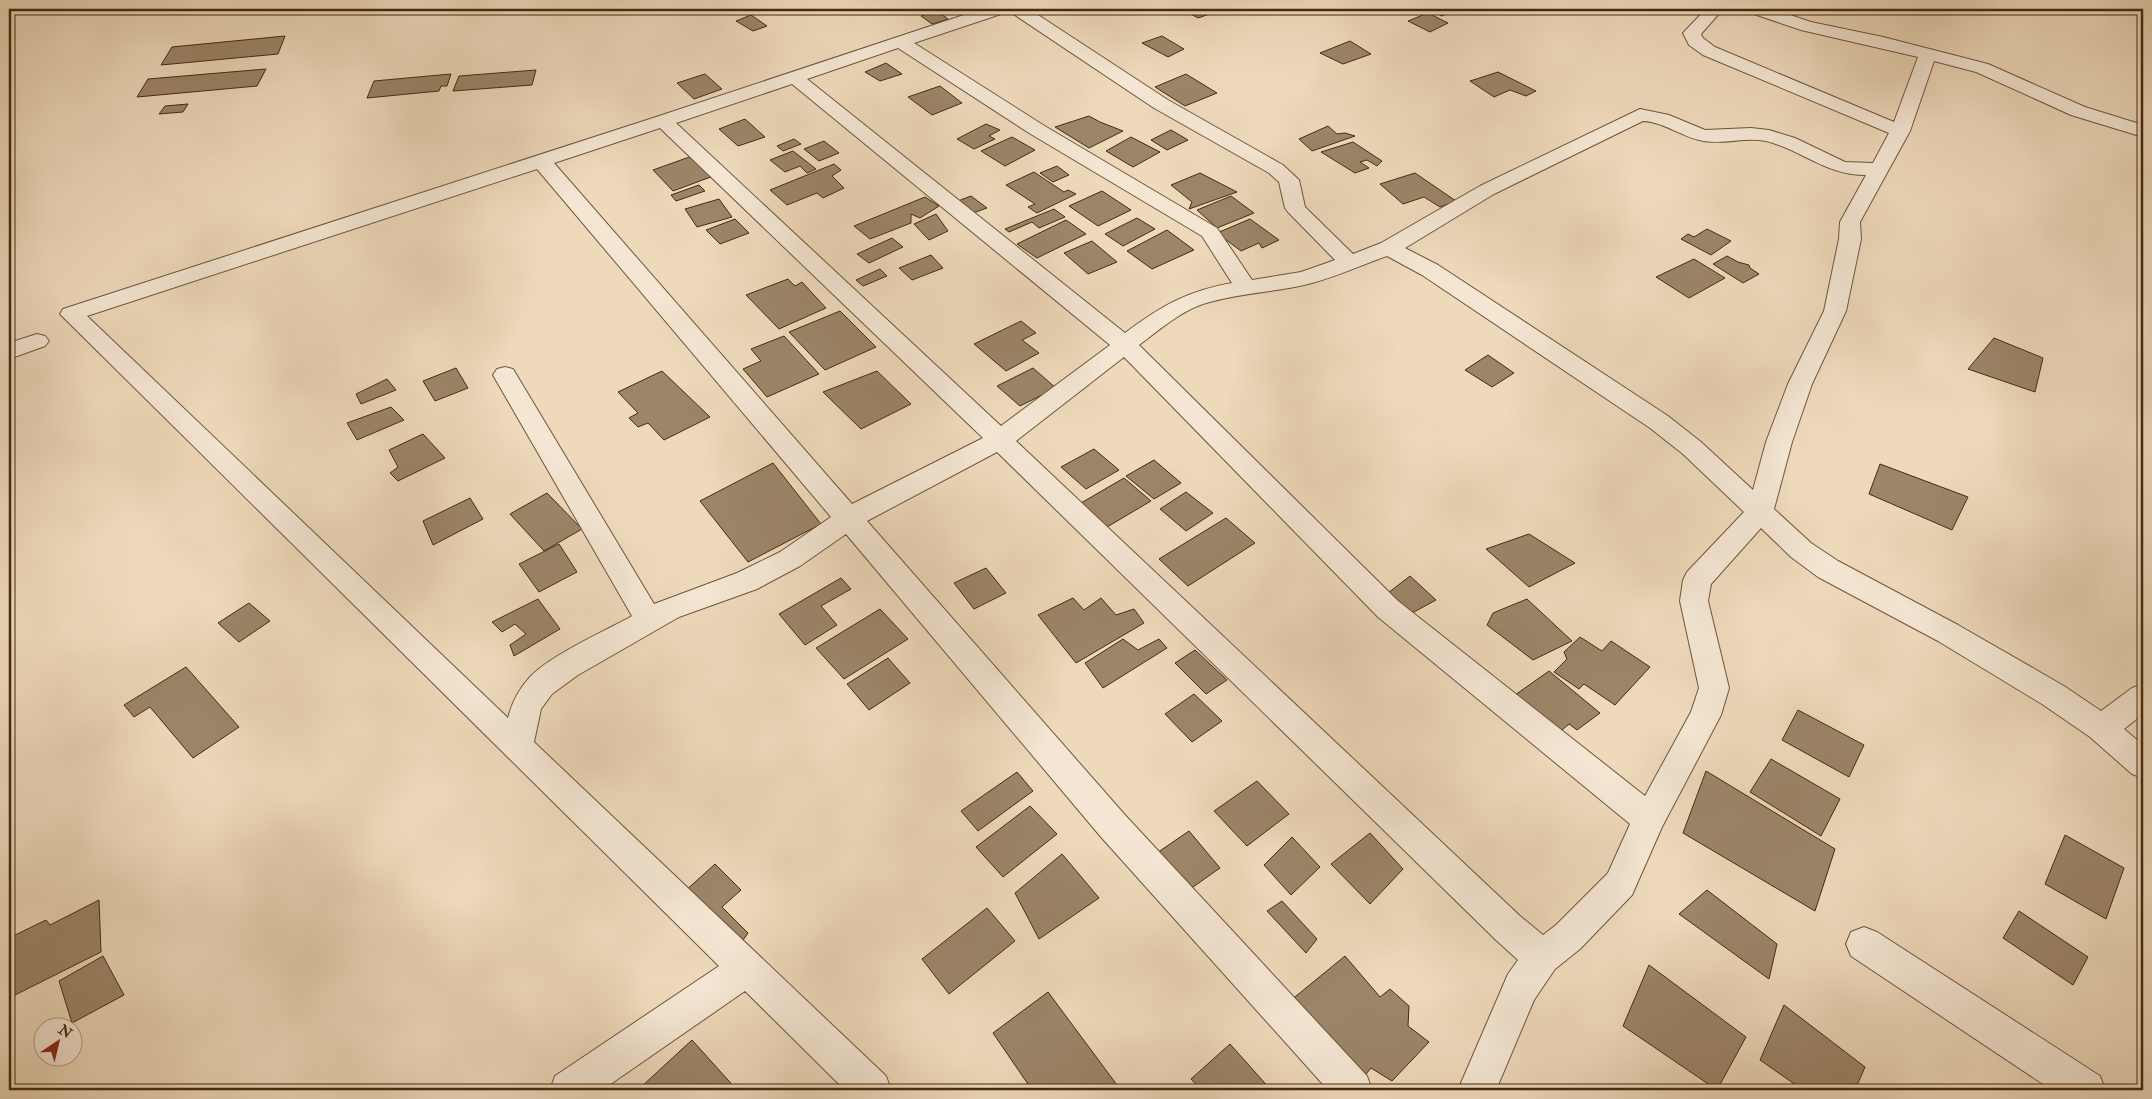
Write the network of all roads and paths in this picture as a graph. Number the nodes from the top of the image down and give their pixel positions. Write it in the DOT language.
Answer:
graph roads {
  1 [pos="998,9"];
  2 [pos="1018,9"];
  3 [pos="1715,9"];
  4 [pos="1756,9"];
  5 [pos="901,42"];
  6 [pos="1928,53"];
  7 [pos="794,77"];
  8 [pos="663,121"];
  9 [pos="1900,131"];
  10 [pos="2143,131"];
  11 [pos="541,161"];
  12 [pos="1878,169"];
  13 [pos="1390,248"];
  14 [pos="1350,263"];
  15 [pos="1247,289"];
  16 [pos="37,341"];
  17 [pos="1125,345"];
  18 [pos="9,351"];
  19 [pos="505,375"];
  20 [pos="1000,440"];
  21 [pos="1760,512"];
  22 [pos="848,518"];
  23 [pos="650,620"];
  24 [pos="2143,697"];
  25 [pos="2100,728"];
  26 [pos="517,746"];
  27 [pos="2143,764"];
  28 [pos="1649,819"];
  29 [pos="1864,944"];
  30 [pos="1542,957"];
  31 [pos="746,969"];
  32 [pos="569,1090"];
  33 [pos="872,1090"];
  34 [pos="1353,1090"];
  35 [pos="1477,1090"];
  36 [pos="2086,1090"];
  1 -- 5 [label="street"];
  2 -- 14 [label="street"];
  3 -- 9 [label="street"];
  4 -- 6 [label="street"];
  5 -- 7 [label="street"];
  5 -- 15 [label="street"];
  6 -- 9 [label="street"];
  6 -- 10 [label="street"];
  7 -- 8 [label="street"];
  7 -- 17 [label="street"];
  8 -- 11 [label="street"];
  8 -- 20 [label="street"];
  9 -- 12 [label="street"];
  11 -- 22 [label="street"];
  11 -- 26 [label="street"];
  12 -- 13 [label="street"];
  12 -- 21 [label="street"];
  13 -- 14 [label="street"];
  13 -- 21 [label="street"];
  14 -- 15 [label="street"];
  15 -- 17 [label="street"];
  16 -- 18 [label="street"];
  17 -- 20 [label="street"];
  17 -- 28 [label="street"];
  19 -- 23 [label="street"];
  20 -- 22 [label="street"];
  20 -- 30 [label="street"];
  21 -- 25 [label="street"];
  21 -- 28 [label="street"];
  22 -- 23 [label="street"];
  22 -- 34 [label="street"];
  23 -- 26 [label="street"];
  24 -- 25 [label="street"];
  25 -- 27 [label="street"];
  26 -- 31 [label="street"];
  28 -- 30 [label="street"];
  29 -- 36 [label="street"];
  30 -- 35 [label="street"];
  31 -- 32 [label="street"];
  31 -- 33 [label="street"];
}
